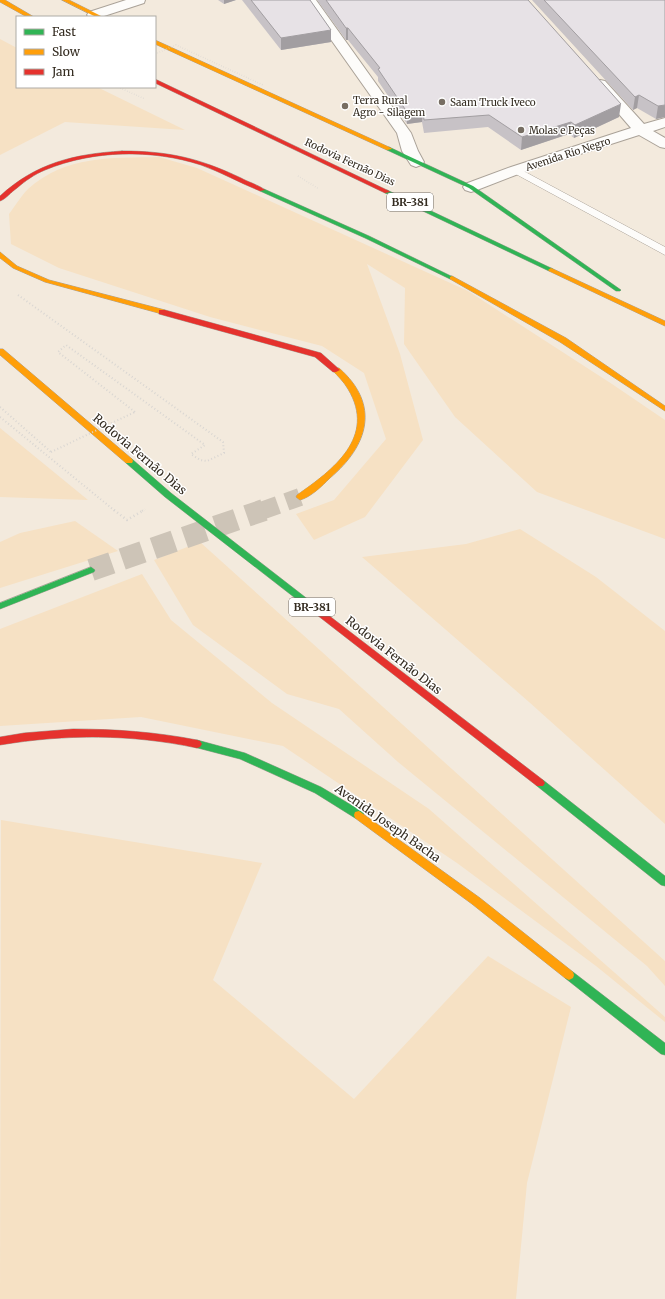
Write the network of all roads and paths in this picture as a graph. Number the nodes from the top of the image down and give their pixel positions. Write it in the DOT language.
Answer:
graph roads {
  1 [pos="1,0"];
  2 [pos="65,0"];
  3 [pos="139,0"];
  4 [pos="310,0"];
  5 [pos="0,8"];
  6 [pos="17,16"];
  7 [pos="29,16"];
  8 [pos="97,16"];
  9 [pos="156,42"];
  10 [pos="156,54"];
  11 [pos="593,77"];
  12 [pos="156,81"];
  13 [pos="264,86"];
  14 [pos="665,122"];
  15 [pos="641,130"];
  16 [pos="665,144"];
  17 [pos="416,162"];
  18 [pos="516,170"];
  19 [pos="297,176"];
  20 [pos="471,187"];
  21 [pos="323,192"];
  22 [pos="0,199"];
  23 [pos="665,252"];
  24 [pos="0,254"];
  25 [pos="20,292"];
  26 [pos="665,323"];
  27 [pos="0,351"];
  28 [pos="0,407"];
  29 [pos="665,409"];
  30 [pos="0,417"];
  31 [pos="300,497"];
  32 [pos="127,520"];
  33 [pos="91,570"];
  34 [pos="0,606"];
  35 [pos="0,741"];
  36 [pos="632,855"];
  37 [pos="665,872"];
  38 [pos="665,882"];
  39 [pos="665,1050"];
  1 -- 7 [label="main road"];
  2 -- 8 [label="main road"];
  3 -- 8 [label="street"];
  4 -- 17 [label="street"];
  5 -- 6 [label="main road"];
  9 -- 17 [label="main road, BR-381"];
  10 -- 13 [label="path, bridge"];
  11 -- 15 [label="street"];
  12 -- 26 [label="main road, Rodovia Fernão Dias / BR-381"];
  14 -- 15 [label="street, Avenida Rio Negro"];
  15 -- 16 [label="street"];
  15 -- 18 [label="street, Avenida Rio Negro"];
  17 -- 20 [label="main road, BR-381"];
  18 -- 20 [label="street, Avenida Rio Negro"];
  18 -- 23 [label="lane"];
  19 -- 21 [label="path"];
  20 -- 26 [label="main road, BR-381"];
  22 -- 29 [label="main road"];
  24 -- 31 [label="main road"];
  25 -- 28 [label="path, bridge"];
  27 -- 36 [label="main road, Rodovia Fernão Dias / BR-381"];
  30 -- 32 [label="path"];
  33 -- 34 [label="main road"];
  35 -- 39 [label="main road, Avenida Joseph Bacha"];
  36 -- 37 [label="main road"];
  36 -- 38 [label="main road, Rodovia Fernão Dias / BR-381"];
}
